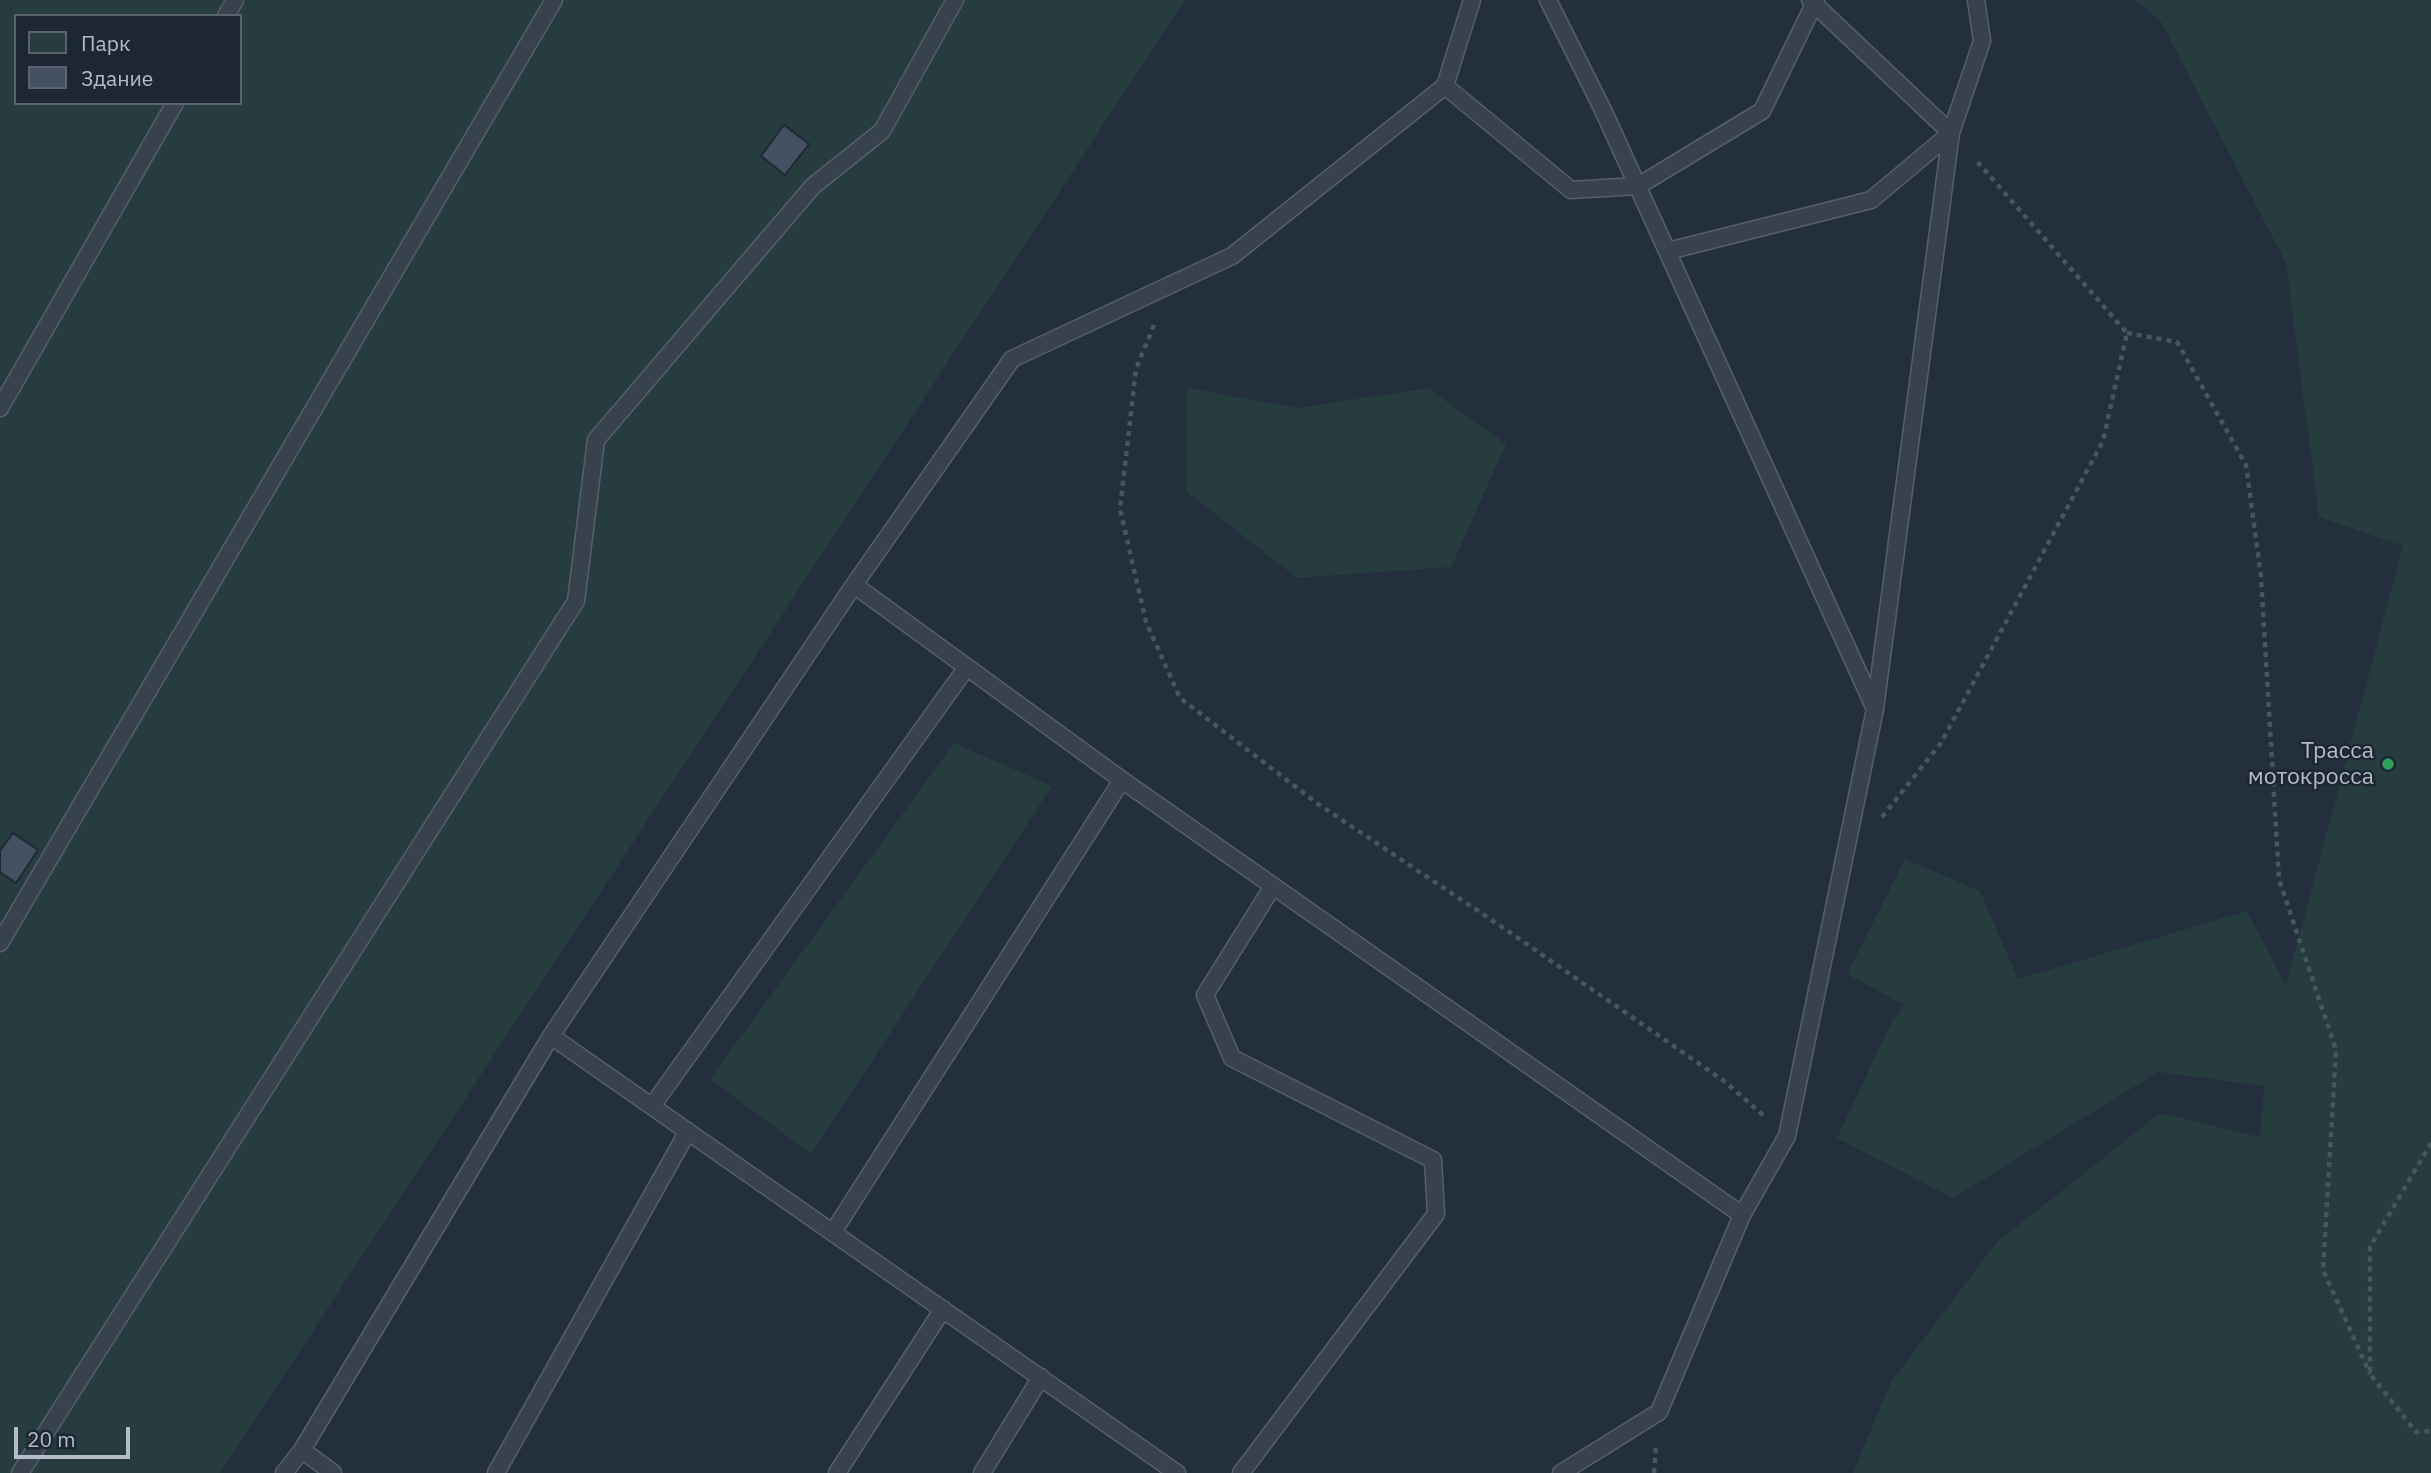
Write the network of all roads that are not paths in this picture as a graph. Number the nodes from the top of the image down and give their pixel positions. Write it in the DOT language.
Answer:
graph roads {
  1 [pos="554,0"];
  2 [pos="956,0"];
  3 [pos="1472,0"];
  4 [pos="1976,0"];
  5 [pos="1549,1"];
  6 [pos="1814,2"];
  7 [pos="1445,86"];
  8 [pos="174,105"];
  9 [pos="1951,133"];
  10 [pos="1638,186"];
  11 [pos="1668,251"];
  12 [pos="0,408"];
  13 [pos="855,585"];
  14 [pos="967,667"];
  15 [pos="1875,709"];
  16 [pos="1122,780"];
  17 [pos="1273,886"];
  18 [pos="0,943"];
  19 [pos="551,1036"];
  20 [pos="652,1106"];
  21 [pos="688,1130"];
  22 [pos="1742,1215"];
  23 [pos="833,1232"];
  24 [pos="943,1310"];
  25 [pos="1041,1377"];
  26 [pos="302,1450"];
  27 [pos="20,1473"];
  28 [pos="284,1473"];
  29 [pos="333,1473"];
  30 [pos="496,1473"];
  31 [pos="837,1473"];
  32 [pos="982,1473"];
  33 [pos="1177,1473"];
  34 [pos="1241,1473"];
  35 [pos="1561,1473"];
  1 -- 18 [label="lane"];
  2 -- 27 [label="lane"];
  3 -- 7 [label="lane"];
  4 -- 9 [label="lane"];
  5 -- 10 [label="lane"];
  6 -- 9 [label="lane"];
  6 -- 10 [label="lane"];
  7 -- 10 [label="lane"];
  7 -- 13 [label="lane"];
  8 -- 12 [label="lane"];
  9 -- 11 [label="lane"];
  9 -- 15 [label="lane"];
  10 -- 11 [label="lane"];
  11 -- 15 [label="lane"];
  13 -- 14 [label="lane"];
  13 -- 19 [label="lane"];
  14 -- 16 [label="lane"];
  14 -- 20 [label="lane"];
  15 -- 22 [label="lane"];
  16 -- 17 [label="lane"];
  16 -- 23 [label="lane"];
  17 -- 22 [label="lane"];
  17 -- 34 [label="lane"];
  19 -- 20 [label="lane"];
  19 -- 26 [label="lane"];
  20 -- 21 [label="lane"];
  21 -- 23 [label="lane"];
  21 -- 30 [label="lane"];
  22 -- 35 [label="lane"];
  23 -- 24 [label="lane"];
  24 -- 25 [label="lane"];
  24 -- 31 [label="lane"];
  25 -- 32 [label="lane"];
  25 -- 33 [label="lane"];
  26 -- 28 [label="lane"];
  26 -- 29 [label="lane"];
}
